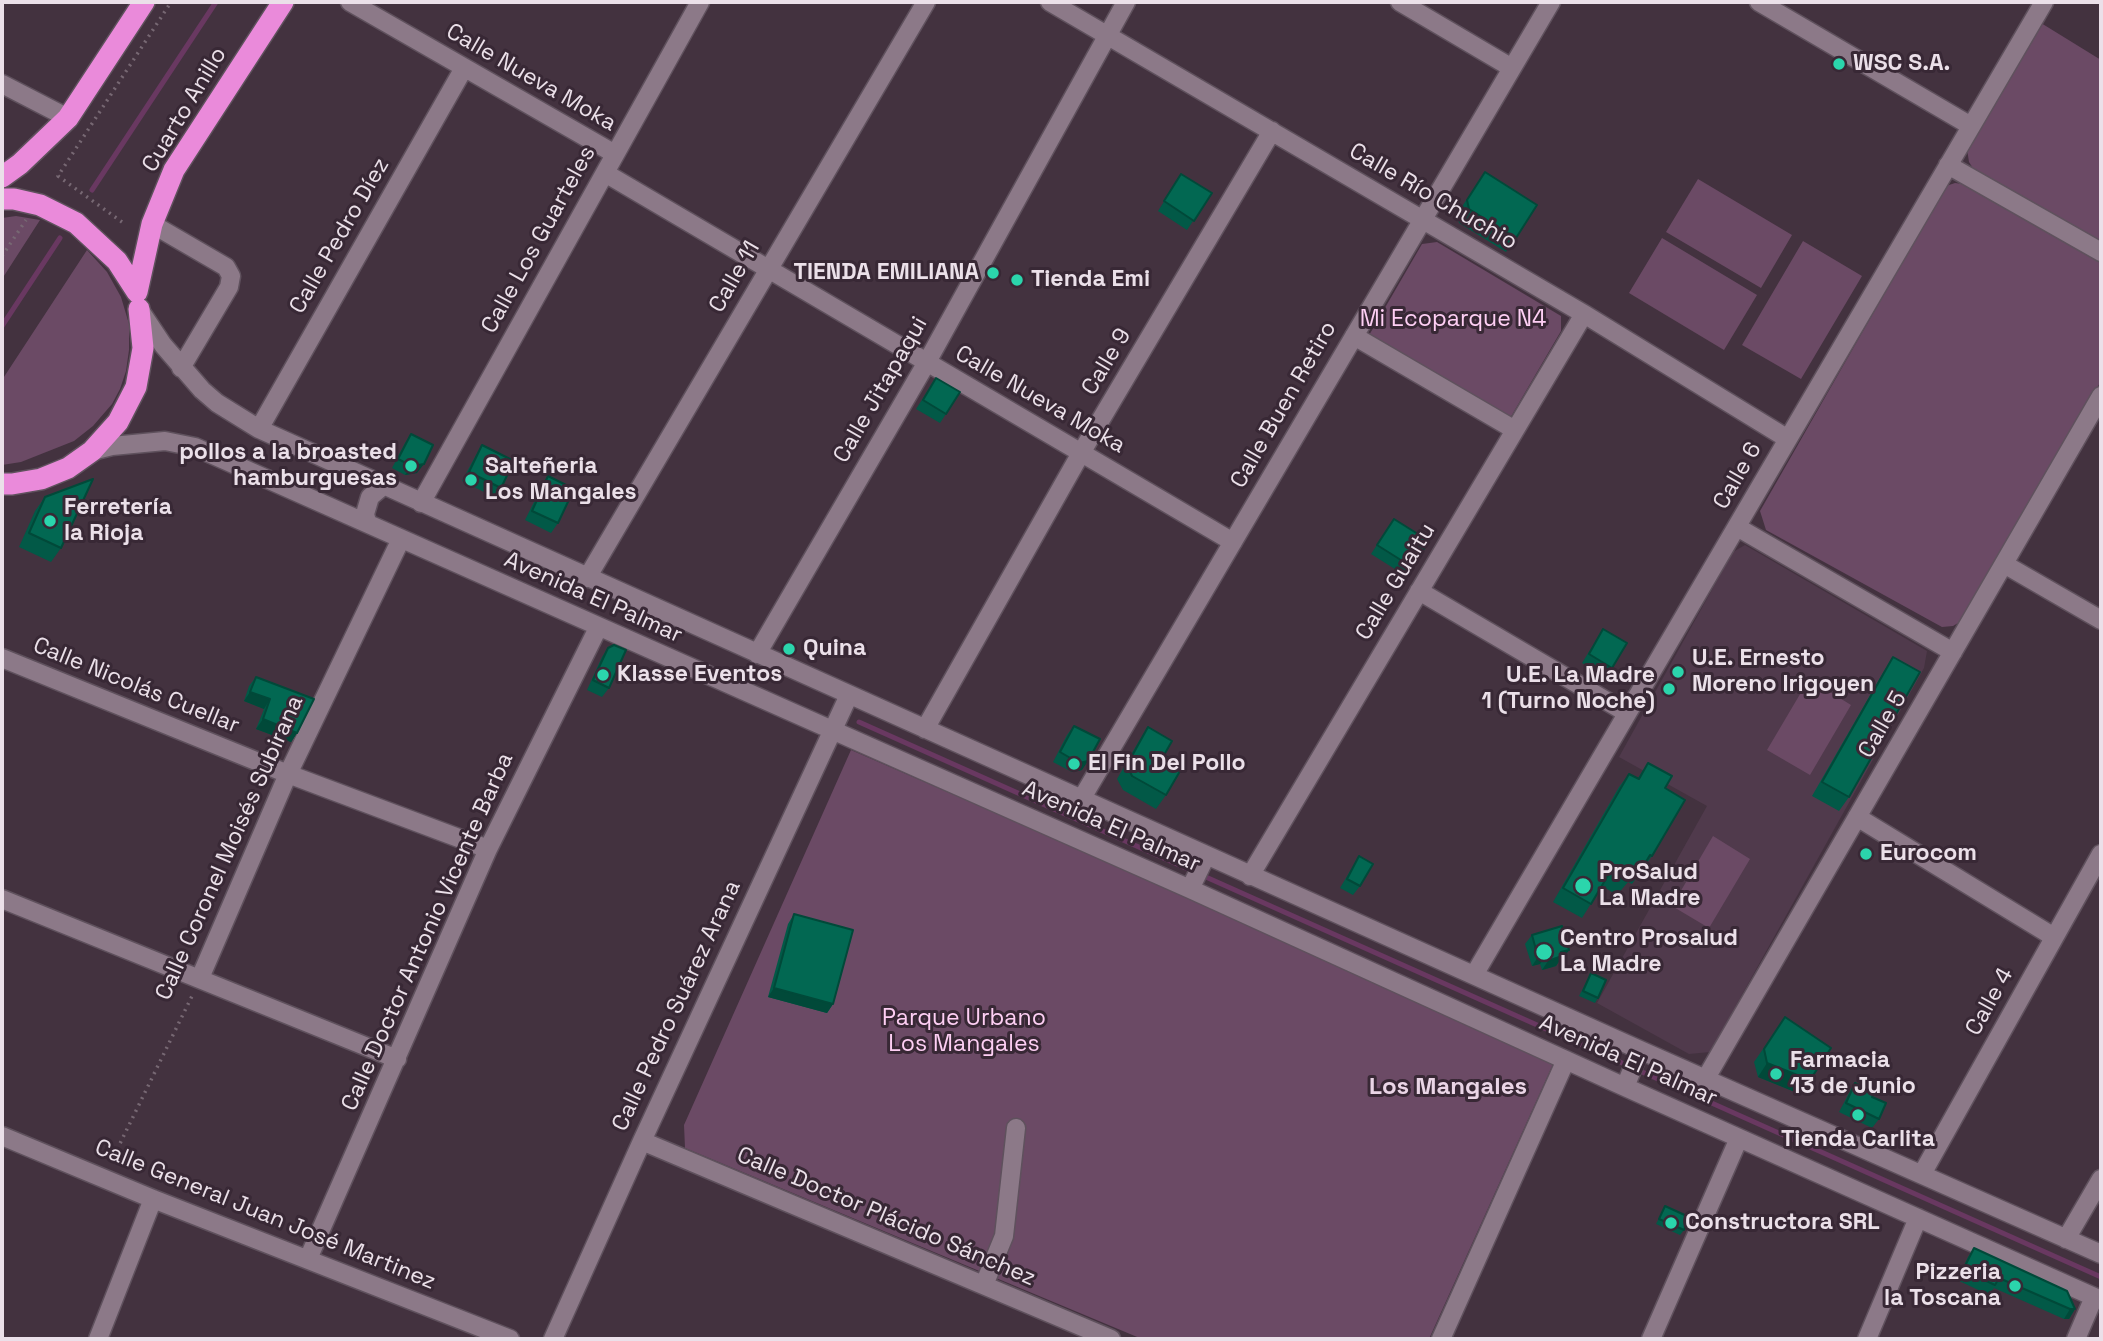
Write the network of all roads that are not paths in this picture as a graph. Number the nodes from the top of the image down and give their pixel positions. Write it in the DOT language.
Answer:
graph roads {
  1 [pos="144,2"];
  2 [pos="283,2"];
  3 [pos="350,2"];
  4 [pos="926,2"];
  5 [pos="1050,2"];
  6 [pos="1126,2"];
  7 [pos="1399,2"];
  8 [pos="1551,2"];
  9 [pos="2044,2"];
  10 [pos="1764,3"];
  11 [pos="694,4"];
  12 [pos="1106,34"];
  13 [pos="464,68"];
  14 [pos="1512,68"];
  15 [pos="2,84"];
  16 [pos="68,118"];
  17 [pos="1971,126"];
  18 [pos="1272,131"];
  19 [pos="615,154"];
  20 [pos="1948,165"];
  21 [pos="605,173"];
  22 [pos="2,177"];
  23 [pos="2,199"];
  24 [pos="1423,219"];
  25 [pos="152,223"];
  26 [pos="2101,252"];
  27 [pos="768,269"];
  28 [pos="138,301"];
  29 [pos="1584,314"];
  30 [pos="1354,336"];
  31 [pos="927,362"];
  32 [pos="181,368"];
  33 [pos="2099,407"];
  34 [pos="259,429"];
  35 [pos="1515,430"];
  36 [pos="1788,439"];
  37 [pos="92,451"];
  38 [pos="1081,453"];
  39 [pos="5,486"];
  40 [pos="383,486"];
  41 [pos="421,503"];
  42 [pos="367,522"];
  43 [pos="1737,527"];
  44 [pos="401,539"];
  45 [pos="1233,542"];
  46 [pos="2004,564"];
  47 [pos="587,578"];
  48 [pos="1419,591"];
  49 [pos="2101,620"];
  50 [pos="598,628"];
  51 [pos="1953,653"];
  52 [pos="757,654"];
  53 [pos="2,658"];
  54 [pos="849,695"];
  55 [pos="1627,713"];
  56 [pos="925,729"];
  57 [pos="831,732"];
  58 [pos="288,774"];
  59 [pos="1082,798"];
  60 [pos="1857,817"];
  61 [pos="488,849"];
  62 [pos="2101,854"];
  63 [pos="1199,872"];
  64 [pos="1250,876"];
  65 [pos="2,899"];
  66 [pos="2054,937"];
  67 [pos="1474,975"];
  68 [pos="200,978"];
  69 [pos="1638,1054"];
  70 [pos="397,1059"];
  71 [pos="1566,1060"];
  72 [pos="1706,1078"];
  73 [pos="1626,1082"];
  74 [pos="1016,1128"];
  75 [pos="2,1136"];
  76 [pos="1739,1138"];
  77 [pos="642,1141"];
  78 [pos="1922,1174"];
  79 [pos="2101,1179"];
  80 [pos="153,1199"];
  81 [pos="1918,1218"];
  82 [pos="2066,1238"];
  83 [pos="2101,1254"];
  84 [pos="308,1259"];
  85 [pos="984,1285"];
  86 [pos="2098,1298"];
  87 [pos="99,1339"];
  88 [pos="510,1339"];
  89 [pos="554,1339"];
  90 [pos="1111,1339"];
  91 [pos="1441,1339"];
  92 [pos="1651,1339"];
  93 [pos="1867,1339"];
  94 [pos="2076,1339"];
  1 -- 16 [label="highway"];
  2 -- 25 [label="highway, Cuarto Anillo"];
  3 -- 13 [label="street, Calle Nueva Moka"];
  4 -- 27 [label="street, Calle 11"];
  5 -- 12 [label="street, Calle Río Chuchio"];
  6 -- 12 [label="street, Calle Jitapaqui"];
  7 -- 14 [label="street"];
  8 -- 14 [label="street, Calle Buen Retiro"];
  9 -- 17 [label="street, Calle 6"];
  10 -- 17 [label="street"];
  11 -- 19 [label="street, Calle Los Guarteles"];
  12 -- 18 [label="street, Calle Río Chuchio"];
  12 -- 31 [label="street, Calle Jitapaqui"];
  13 -- 19 [label="street, Calle Nueva Moka"];
  13 -- 34 [label="street, Calle Pedro Díez"];
  14 -- 24 [label="street, Calle Buen Retiro"];
  15 -- 16 [label="street"];
  16 -- 22 [label="highway"];
  17 -- 20 [label="street, Calle 6"];
  18 -- 24 [label="street, Calle Río Chuchio"];
  18 -- 38 [label="street, Calle 9"];
  19 -- 21 [label="street, Calle Los Guarteles"];
  20 -- 26 [label="street"];
  20 -- 36 [label="street, Calle 6"];
  21 -- 27 [label="street, Calle Nueva Moka"];
  21 -- 41 [label="street, Calle Los Guarteles"];
  23 -- 28 [label="highway"];
  24 -- 29 [label="street, Calle Río Chuchio"];
  24 -- 30 [label="street, Calle Buen Retiro"];
  25 -- 28 [label="highway, Cuarto Anillo"];
  25 -- 32 [label="street"];
  27 -- 31 [label="street, Calle Nueva Moka"];
  27 -- 47 [label="street, Calle 11"];
  28 -- 32 [label="street, Avenida El Palmar"];
  28 -- 37 [label="highway"];
  29 -- 35 [label="street, Calle Guaitu"];
  29 -- 36 [label="street, Calle Río Chuchio"];
  30 -- 35 [label="street"];
  30 -- 45 [label="street, Calle Buen Retiro"];
  31 -- 38 [label="street, Calle Nueva Moka"];
  31 -- 52 [label="street, Calle Jitapaqui"];
  32 -- 34 [label="street, Avenida El Palmar"];
  33 -- 46 [label="street, Calle 5"];
  34 -- 40 [label="street, Avenida El Palmar"];
  35 -- 48 [label="street, Calle Guaitu"];
  36 -- 43 [label="street, Calle 6"];
  37 -- 39 [label="highway"];
  37 -- 42 [label="street, Avenida El Palmar"];
  38 -- 45 [label="street, Calle Nueva Moka"];
  38 -- 56 [label="street, Calle 9"];
  40 -- 41 [label="street, Avenida El Palmar"];
  40 -- 42 [label="street"];
  41 -- 47 [label="street, Avenida El Palmar"];
  42 -- 44 [label="street, Avenida El Palmar"];
  43 -- 51 [label="street"];
  43 -- 55 [label="street, Calle 6"];
  44 -- 50 [label="street, Avenida El Palmar"];
  44 -- 58 [label="street, Calle Coronel Moisés Subirana"];
  45 -- 59 [label="street, Calle Buen Retiro"];
  46 -- 49 [label="street"];
  46 -- 51 [label="street, Calle 5"];
  47 -- 52 [label="street, Avenida El Palmar"];
  48 -- 55 [label="street"];
  48 -- 64 [label="street, Calle Guaitu"];
  50 -- 57 [label="street, Avenida El Palmar"];
  50 -- 61 [label="street, Calle Doctor Antonio Vicente Barba"];
  51 -- 60 [label="street, Calle 5"];
  52 -- 54 [label="street, Avenida El Palmar"];
  53 -- 58 [label="street, Calle Nicolás Cuellar"];
  54 -- 56 [label="street, Avenida El Palmar"];
  54 -- 57 [label="street, Calle Pedro Suárez Arana"];
  55 -- 67 [label="street, Calle 6"];
  56 -- 59 [label="street, Avenida El Palmar"];
  57 -- 63 [label="street, Avenida El Palmar"];
  57 -- 77 [label="street, Calle Pedro Suárez Arana"];
  58 -- 61 [label="street, Calle Nicolás Cuellar"];
  58 -- 68 [label="street, Calle Coronel Moisés Subirana"];
  59 -- 63 [label="street, Avenida El Palmar"];
  60 -- 66 [label="street"];
  60 -- 72 [label="street, Calle 5"];
  61 -- 70 [label="street, Calle Doctor Antonio Vicente Barba"];
  62 -- 66 [label="street, Calle 4"];
  63 -- 64 [label="street, Avenida El Palmar"];
  63 -- 71 [label="street, Avenida El Palmar"];
  64 -- 67 [label="street, Avenida El Palmar"];
  65 -- 68 [label="street"];
  66 -- 78 [label="street, Calle 4"];
  67 -- 69 [label="street, Avenida El Palmar"];
  68 -- 70 [label="street"];
  69 -- 72 [label="street, Avenida El Palmar"];
  69 -- 73 [label="street"];
  70 -- 84 [label="street, Calle Doctor Antonio Vicente Barba"];
  71 -- 73 [label="street, Avenida El Palmar"];
  71 -- 91 [label="street"];
  72 -- 78 [label="street, Avenida El Palmar"];
  73 -- 76 [label="street, Avenida El Palmar"];
  74 -- 85 [label="street"];
  75 -- 80 [label="street, Calle General Juan José Martinez"];
  76 -- 81 [label="street, Avenida El Palmar"];
  76 -- 92 [label="street"];
  77 -- 85 [label="street, Calle Doctor Plácido Sánchez"];
  77 -- 89 [label="street, Calle Pedro Suárez Arana"];
  78 -- 82 [label="street, Avenida El Palmar"];
  79 -- 82 [label="street"];
  80 -- 84 [label="street, Calle General Juan José Martinez"];
  80 -- 87 [label="street"];
  81 -- 86 [label="street, Avenida El Palmar"];
  81 -- 93 [label="street"];
  82 -- 83 [label="street, Avenida El Palmar"];
  84 -- 88 [label="street, Calle General Juan José Martinez"];
  85 -- 90 [label="street, Calle Doctor Plácido Sánchez"];
  86 -- 94 [label="street"];
}
